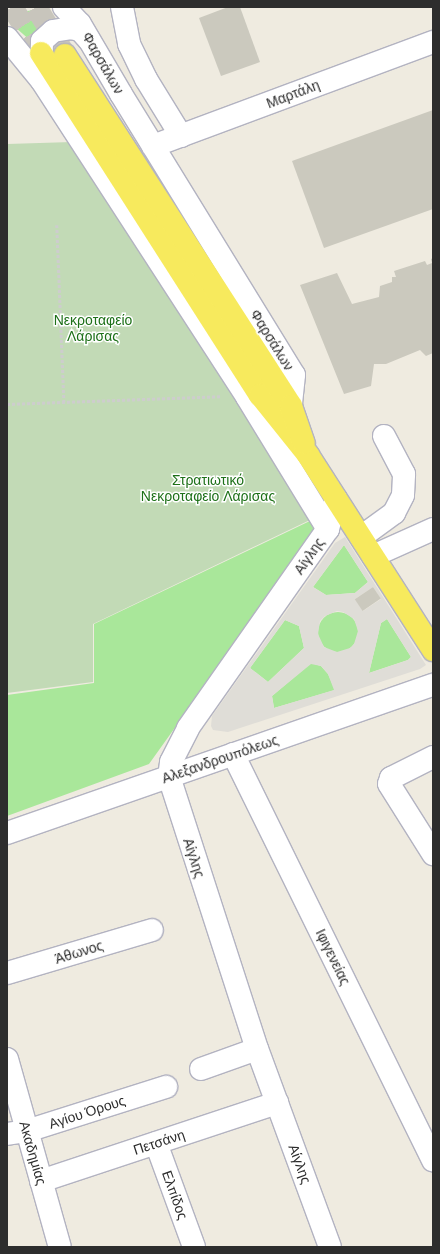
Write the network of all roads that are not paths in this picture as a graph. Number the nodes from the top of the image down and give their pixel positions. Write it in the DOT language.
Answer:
graph roads {
  1 [pos="64,7"];
  2 [pos="122,7"];
  3 [pos="7,38"];
  4 [pos="89,40"];
  5 [pos="433,42"];
  6 [pos="41,53"];
  7 [pos="65,55"];
  8 [pos="146,79"];
  9 [pos="42,81"];
  10 [pos="121,94"];
  11 [pos="181,136"];
  12 [pos="153,146"];
  13 [pos="282,409"];
  14 [pos="384,436"];
  15 [pos="336,499"];
  16 [pos="328,529"];
  17 [pos="433,529"];
  18 [pos="361,538"];
  19 [pos="373,556"];
  20 [pos="433,650"];
  21 [pos="433,685"];
  22 [pos="233,754"];
  23 [pos="433,757"];
  24 [pos="169,777"];
  25 [pos="7,833"];
  26 [pos="433,854"];
  27 [pos="152,930"];
  28 [pos="7,973"];
  29 [pos="257,1049"];
  30 [pos="7,1059"];
  31 [pos="201,1069"];
  32 [pos="166,1087"];
  33 [pos="277,1103"];
  34 [pos="17,1133"];
  35 [pos="156,1143"];
  36 [pos="433,1160"];
  37 [pos="41,1181"];
  38 [pos="60,1247"];
  39 [pos="194,1247"];
  40 [pos="330,1247"];
  1 -- 4 [label="street, Φαρσάλων"];
  2 -- 8 [label="street"];
  3 -- 9 [label="street"];
  4 -- 9 [label="street"];
  4 -- 10 [label="street, Φαρσάλων"];
  5 -- 11 [label="street, Μαρτάλη"];
  6 -- 13 [label="main road"];
  7 -- 13 [label="main road, Φαρσάλων"];
  8 -- 10 [label="street"];
  8 -- 11 [label="street"];
  9 -- 16 [label="street"];
  10 -- 12 [label="street, Φαρσάλων"];
  11 -- 12 [label="street, Μαρτάλη"];
  12 -- 13 [label="street, Φαρσάλων"];
  13 -- 15 [label="main road"];
  14 -- 18 [label="street"];
  15 -- 16 [label="street, Αίγλης"];
  15 -- 18 [label="main road"];
  16 -- 24 [label="street, Αίγλης"];
  17 -- 19 [label="street"];
  18 -- 19 [label="main road"];
  19 -- 20 [label="main road"];
  21 -- 22 [label="street, Αλεξανδρουπόλεως"];
  22 -- 24 [label="street, Αλεξανδρουπόλεως"];
  22 -- 36 [label="street, Ιφιγενείας"];
  23 -- 26 [label="street"];
  24 -- 25 [label="street, Αλεξανδρουπόλεως"];
  24 -- 29 [label="street, Αίγλης"];
  27 -- 28 [label="street, Άθωνος"];
  29 -- 31 [label="street"];
  29 -- 33 [label="street, Αίγλης"];
  30 -- 34 [label="street, Ακαδημίας"];
  32 -- 34 [label="street, Αγίου Όρους"];
  33 -- 35 [label="street, Πετσάνη"];
  33 -- 40 [label="street, Αίγλης"];
  34 -- 37 [label="street, Ακαδημίας"];
  35 -- 37 [label="street, Πετσάνη"];
  35 -- 39 [label="street, Ελπίδος"];
  37 -- 38 [label="street, Ακαδημίας"];
}
